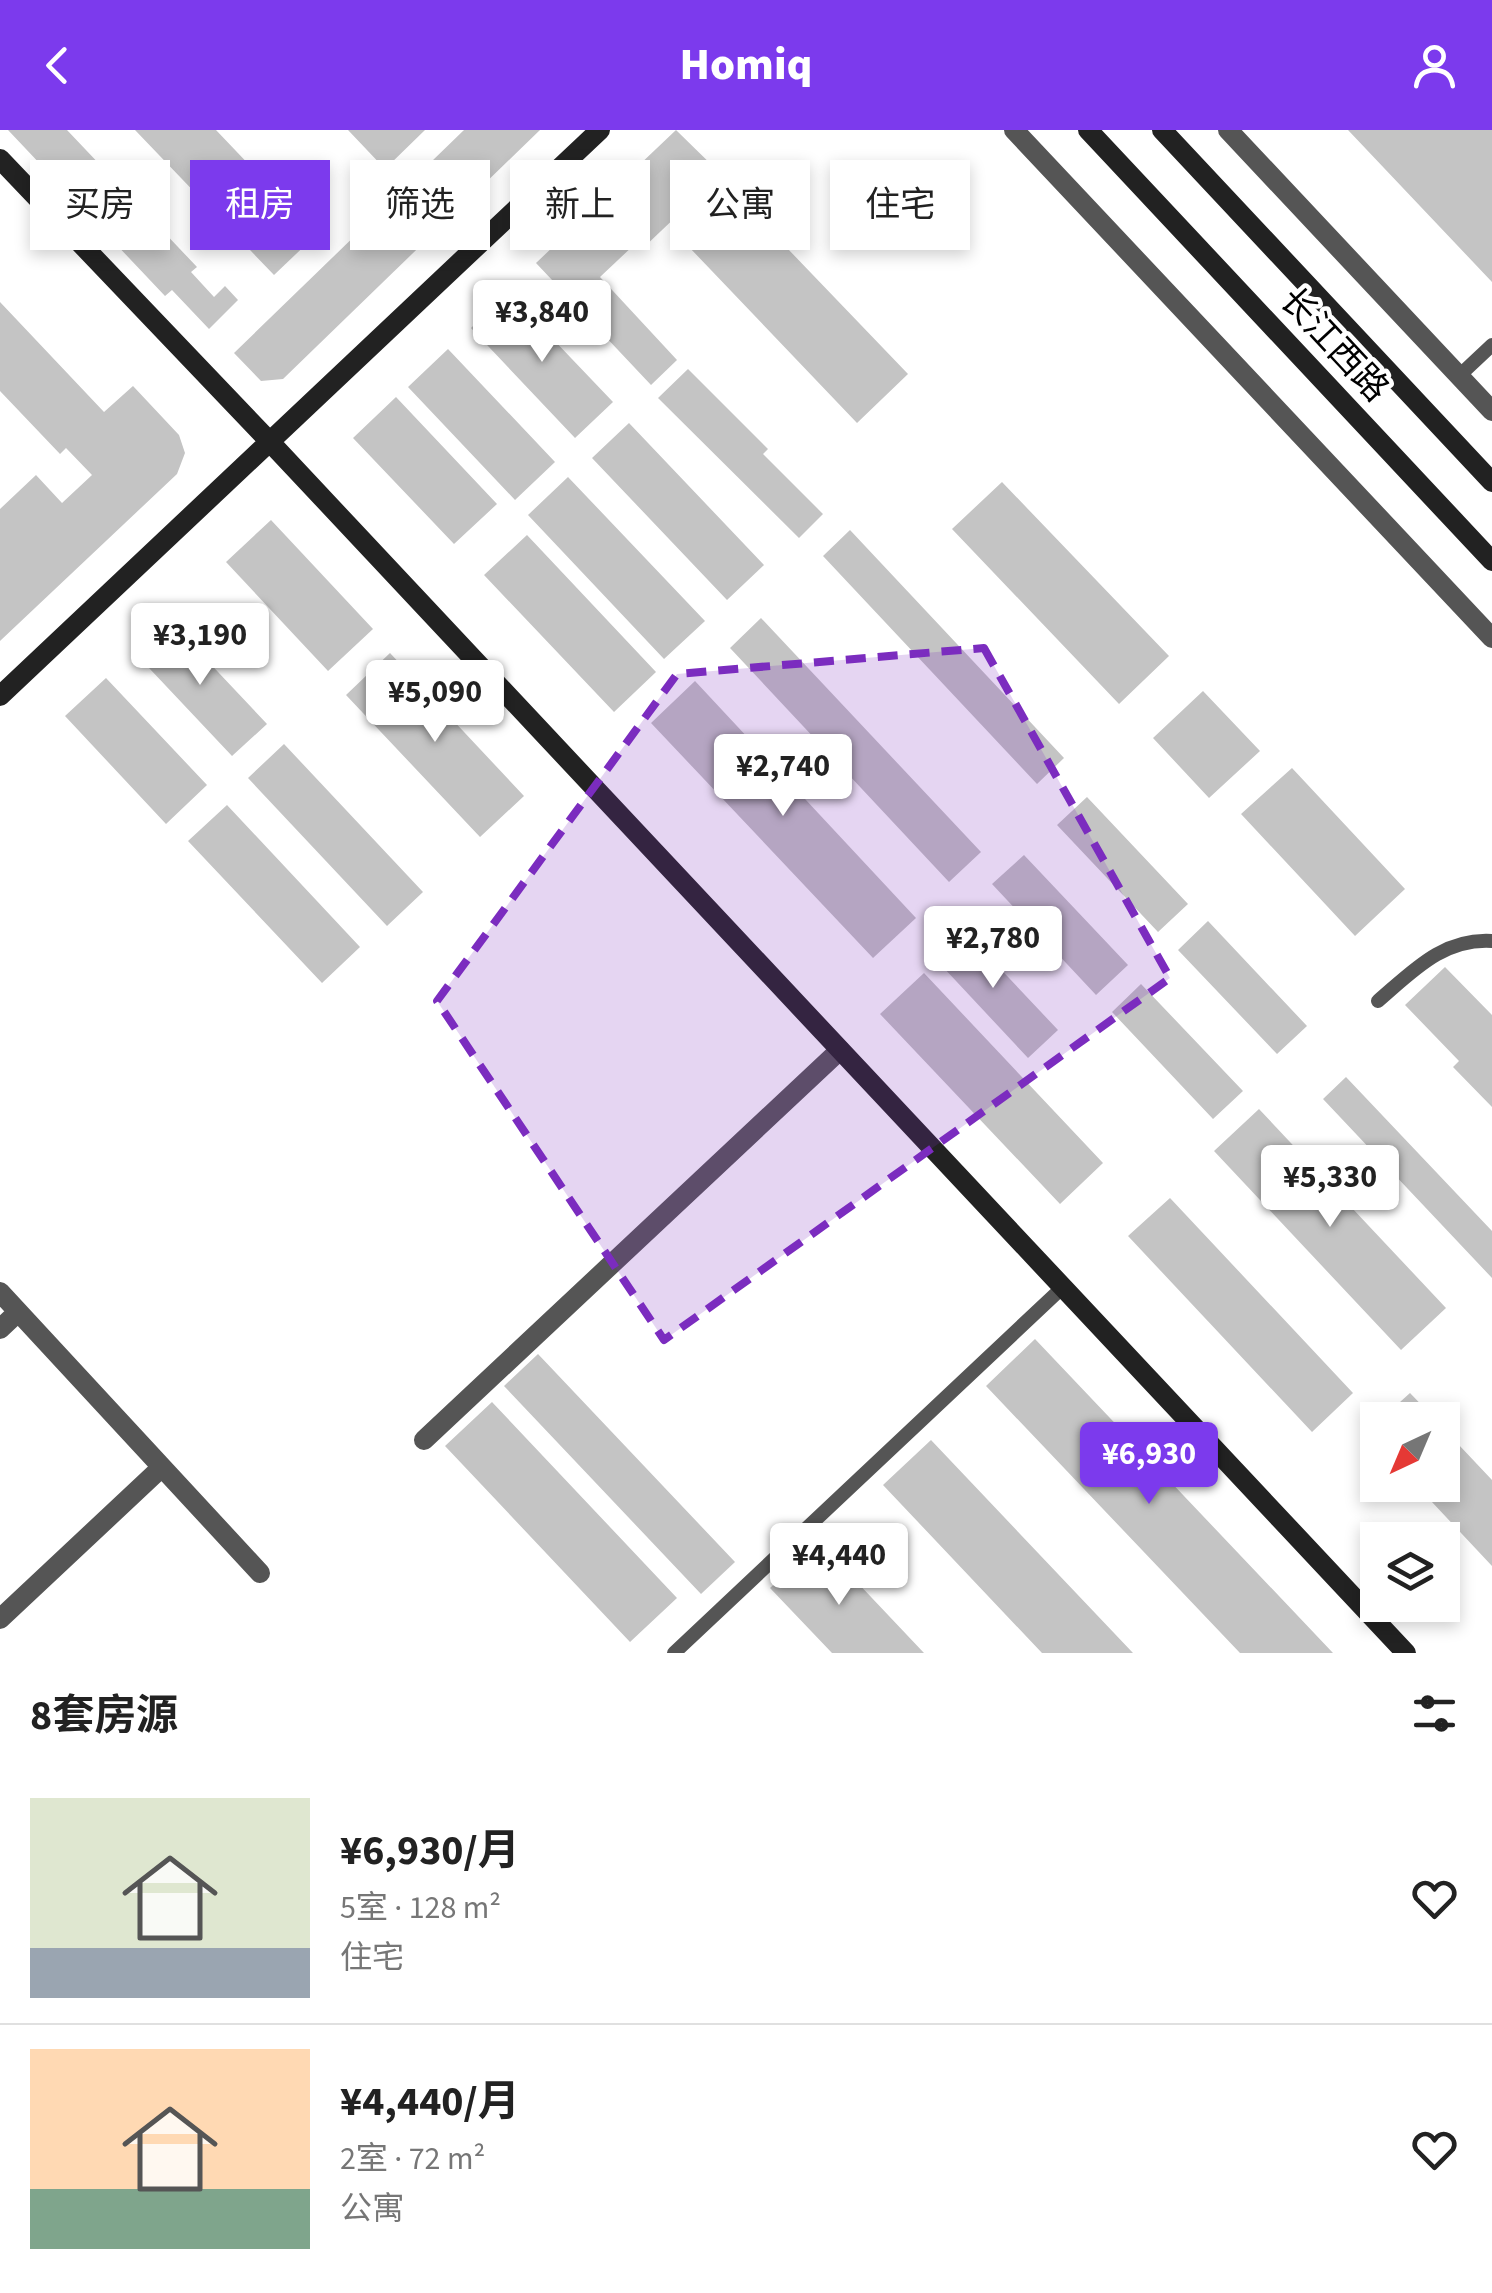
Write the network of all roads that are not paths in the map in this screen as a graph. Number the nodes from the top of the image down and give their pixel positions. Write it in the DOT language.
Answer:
graph roads {
  1 [pos="600,130"];
  2 [pos="1014,130"];
  3 [pos="1088,130"];
  4 [pos="1162,130"];
  5 [pos="1228,130"];
  6 [pos="0,158"];
  7 [pos="1492,344"];
  8 [pos="1459,376"];
  9 [pos="1492,412"];
  10 [pos="270,442"];
  11 [pos="1492,482"];
  12 [pos="1492,560"];
  13 [pos="1492,638"];
  14 [pos="0,696"];
  15 [pos="1492,942"];
  16 [pos="1378,1000"];
  17 [pos="840,1050"];
  18 [pos="1063,1287"];
  19 [pos="0,1292"];
  20 [pos="18,1312"];
  21 [pos="0,1328"];
  22 [pos="424,1440"];
  23 [pos="162,1467"];
  24 [pos="260,1573"];
  25 [pos="0,1619"];
  26 [pos="674,1653"];
  27 [pos="1406,1653"];
  1 -- 10 [label="street"];
  2 -- 13 [label="street"];
  3 -- 12 [label="street, 长江西路"];
  4 -- 11 [label="street, 长江西路"];
  5 -- 8 [label="street"];
  6 -- 10 [label="street"];
  7 -- 8 [label="lane"];
  8 -- 9 [label="street"];
  10 -- 14 [label="street"];
  10 -- 17 [label="street"];
  15 -- 16 [label="lane"];
  17 -- 18 [label="street"];
  17 -- 22 [label="street"];
  18 -- 26 [label="lane"];
  18 -- 27 [label="street"];
  19 -- 20 [label="street"];
  20 -- 21 [label="street"];
  20 -- 23 [label="street"];
  23 -- 24 [label="street"];
  23 -- 25 [label="street"];
}
